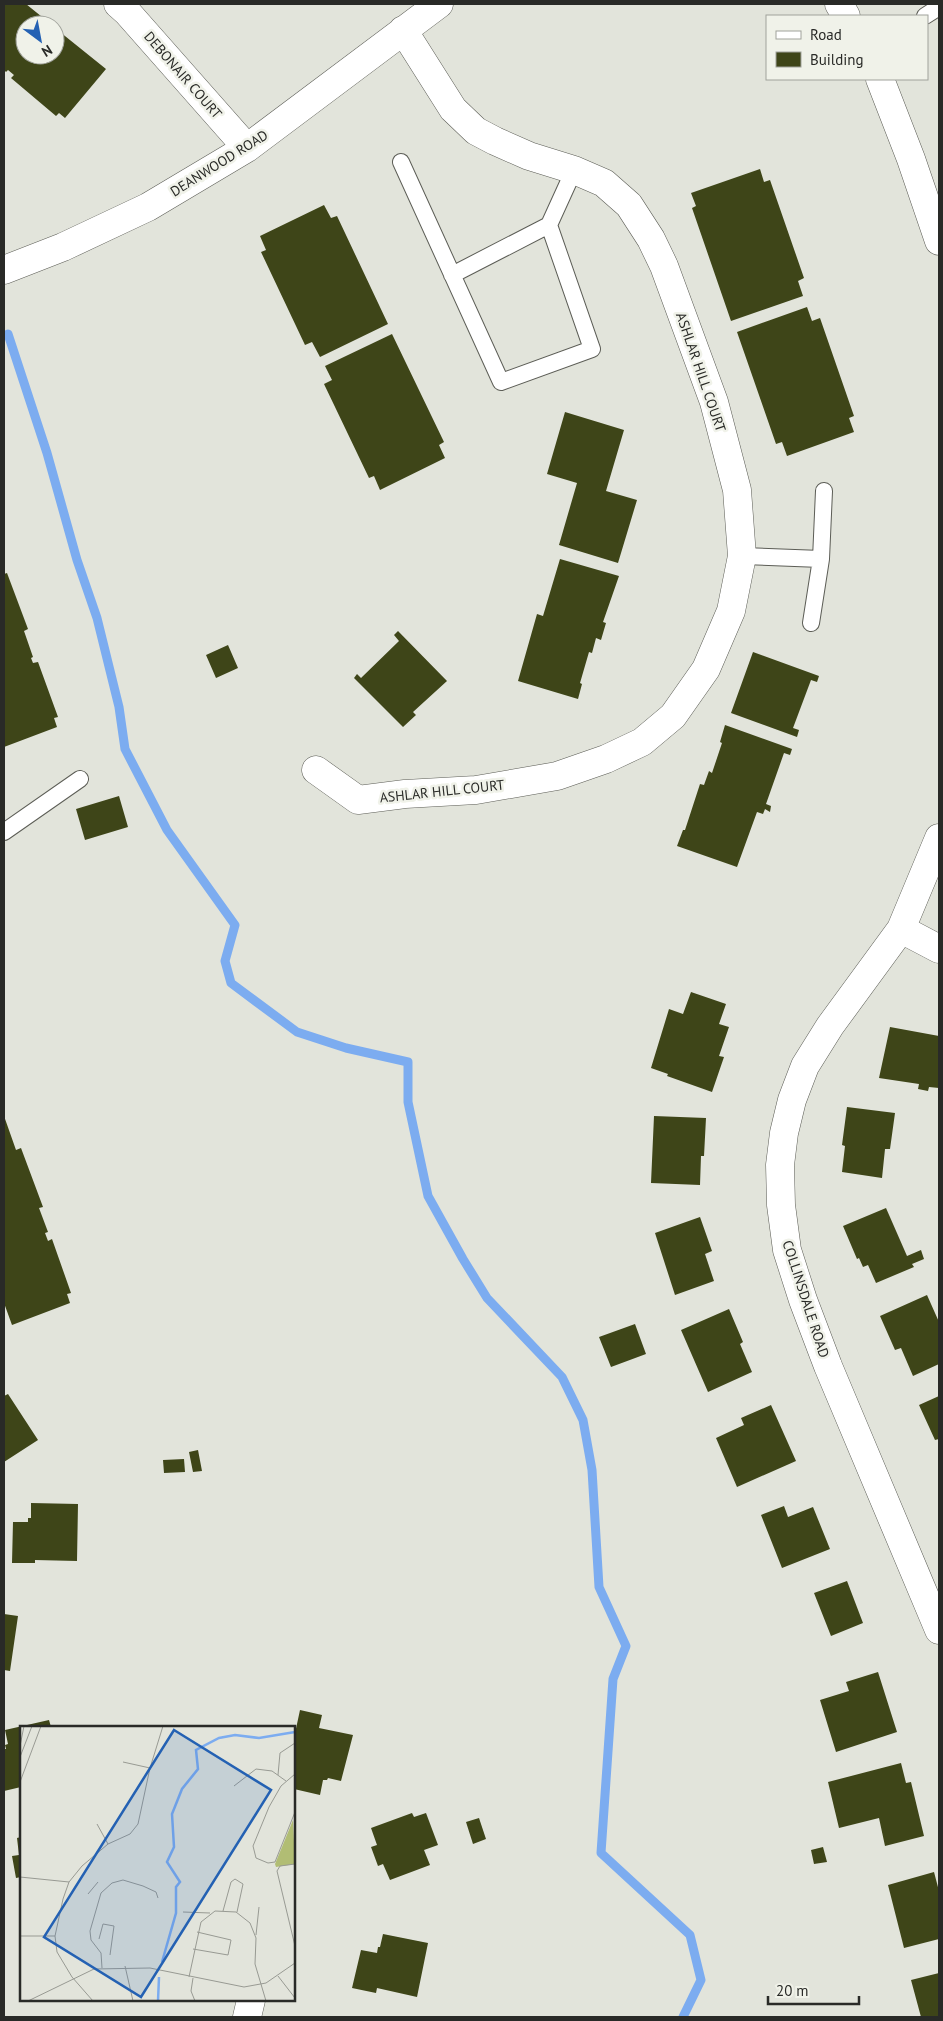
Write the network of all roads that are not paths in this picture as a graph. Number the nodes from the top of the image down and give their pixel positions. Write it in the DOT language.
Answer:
graph roads {
  1 [pos="118,4"];
  2 [pos="440,4"];
  3 [pos="839,4"];
  4 [pos="939,7"];
  5 [pos="845,15"];
  6 [pos="927,15"];
  7 [pos="403,30"];
  8 [pos="880,80"];
  9 [pos="247,148"];
  10 [pos="401,162"];
  11 [pos="574,170"];
  12 [pos="549,225"];
  13 [pos="939,241"];
  14 [pos="4,270"];
  15 [pos="452,275"];
  16 [pos="824,491"];
  17 [pos="742,556"];
  18 [pos="821,559"];
  19 [pos="811,623"];
  20 [pos="316,770"];
  21 [pos="80,779"];
  22 [pos="4,832"];
  23 [pos="939,838"];
  24 [pos="901,929"];
  25 [pos="939,949"];
  26 [pos="939,1630"];
  27 [pos="252,2001"];
  28 [pos="247,2017"];
  1 -- 9 [label="street, DEBONAIR COURT"];
  2 -- 7 [label="street, DEANWOOD ROAD"];
  3 -- 5 [label="street"];
  4 -- 6 [label="lane"];
  7 -- 9 [label="street, DEANWOOD ROAD"];
  7 -- 11 [label="street, ASHLAR HILL COURT"];
  8 -- 13 [label="street"];
  9 -- 14 [label="street, DEANWOOD ROAD"];
  10 -- 15 [label="lane"];
  11 -- 12 [label="lane"];
  11 -- 17 [label="street, ASHLAR HILL COURT"];
  12 -- 15 [label="lane"];
  12 -- 15 [label="lane"];
  16 -- 18 [label="lane"];
  17 -- 18 [label="lane"];
  17 -- 20 [label="street, ASHLAR HILL COURT"];
  18 -- 19 [label="lane"];
  21 -- 22 [label="lane"];
  23 -- 24 [label="street, COLLINSDALE ROAD"];
  24 -- 25 [label="street"];
  24 -- 26 [label="street, COLLINSDALE ROAD"];
  27 -- 28 [label="street"];
}
